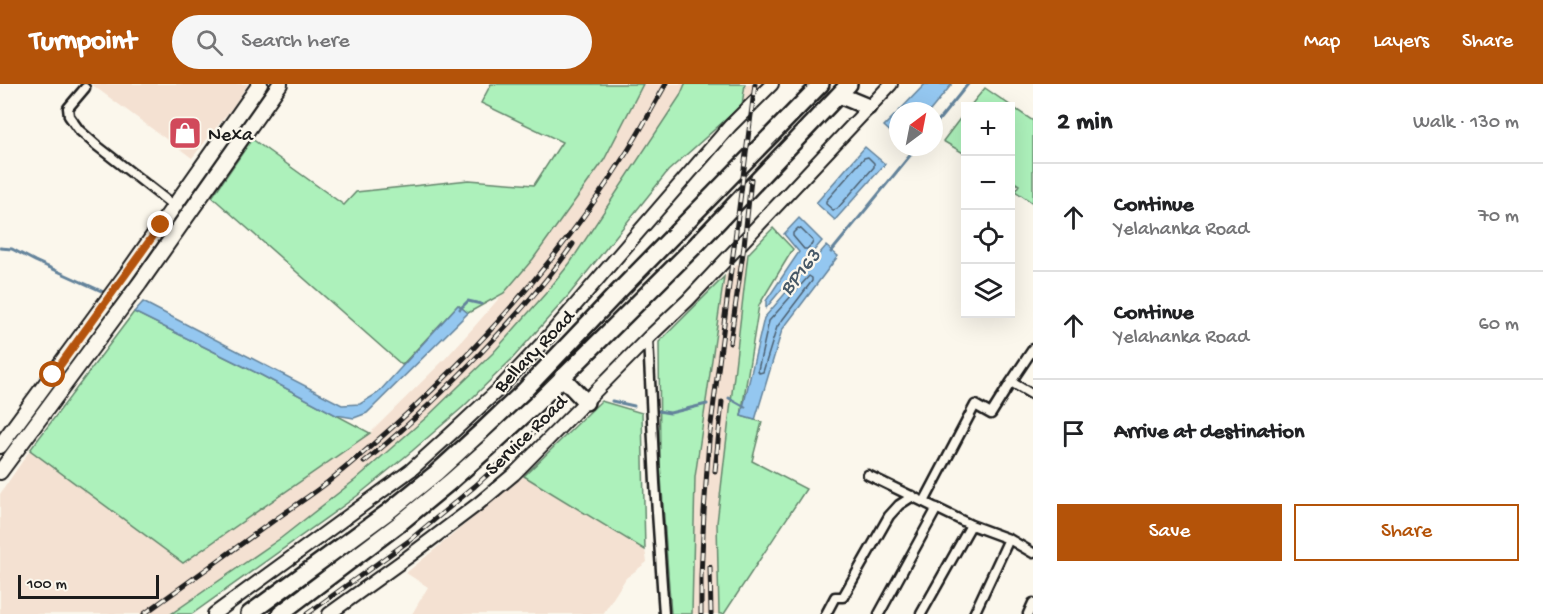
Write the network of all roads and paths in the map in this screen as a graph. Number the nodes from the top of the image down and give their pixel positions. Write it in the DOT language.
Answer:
graph roads {
  1 [pos="260,84"];
  2 [pos="280,84"];
  3 [pos="772,84"];
  4 [pos="821,84"];
  5 [pos="891,84"];
  6 [pos="85,88"];
  7 [pos="844,89"];
  8 [pos="868,108"];
  9 [pos="174,206"];
  10 [pos="147,245"];
  11 [pos="160,256"];
  12 [pos="90,324"];
  13 [pos="104,333"];
  14 [pos="648,338"];
  15 [pos="1033,349"];
  16 [pos="561,377"];
  17 [pos="1011,382"];
  18 [pos="1033,395"];
  19 [pos="586,402"];
  20 [pos="0,446"];
  21 [pos="0,472"];
  22 [pos="868,476"];
  23 [pos="913,496"];
  24 [pos="924,502"];
  25 [pos="938,508"];
  26 [pos="971,525"];
  27 [pos="1009,539"];
  28 [pos="1033,553"];
  29 [pos="1033,603"];
  30 [pos="214,614"];
  31 [pos="249,614"];
  32 [pos="280,614"];
  33 [pos="329,614"];
  34 [pos="664,614"];
  35 [pos="826,614"];
  36 [pos="879,614"];
  37 [pos="921,614"];
  38 [pos="974,614"];
  39 [pos="1028,614"];
  1 -- 9 [label="main road"];
  2 -- 11 [label="main road"];
  3 -- 30 [label="main road"];
  4 -- 31 [label="highway, Bellary Road"];
  5 -- 8 [label="main road"];
  6 -- 9 [label="street"];
  7 -- 8 [label="highway"];
  7 -- 16 [label="highway, Bellary Road"];
  8 -- 14 [label="main road, Service Road"];
  9 -- 10 [label="main road"];
  10 -- 11 [label="main road"];
  10 -- 12 [label="main road"];
  11 -- 13 [label="main road"];
  12 -- 13 [label="main road"];
  12 -- 20 [label="main road"];
  13 -- 21 [label="main road"];
  14 -- 19 [label="main road, Service Road"];
  14 -- 34 [label="street"];
  15 -- 17 [label="street"];
  16 -- 19 [label="highway"];
  16 -- 32 [label="highway, Bellary Road"];
  17 -- 18 [label="street"];
  17 -- 24 [label="street"];
  19 -- 33 [label="main road, Service Road"];
  22 -- 23 [label="street"];
  23 -- 24 [label="street"];
  23 -- 35 [label="street"];
  24 -- 25 [label="street"];
  25 -- 26 [label="street"];
  25 -- 36 [label="street"];
  26 -- 27 [label="street"];
  26 -- 37 [label="street"];
  27 -- 28 [label="street"];
  27 -- 38 [label="street"];
  29 -- 39 [label="street"];
}
